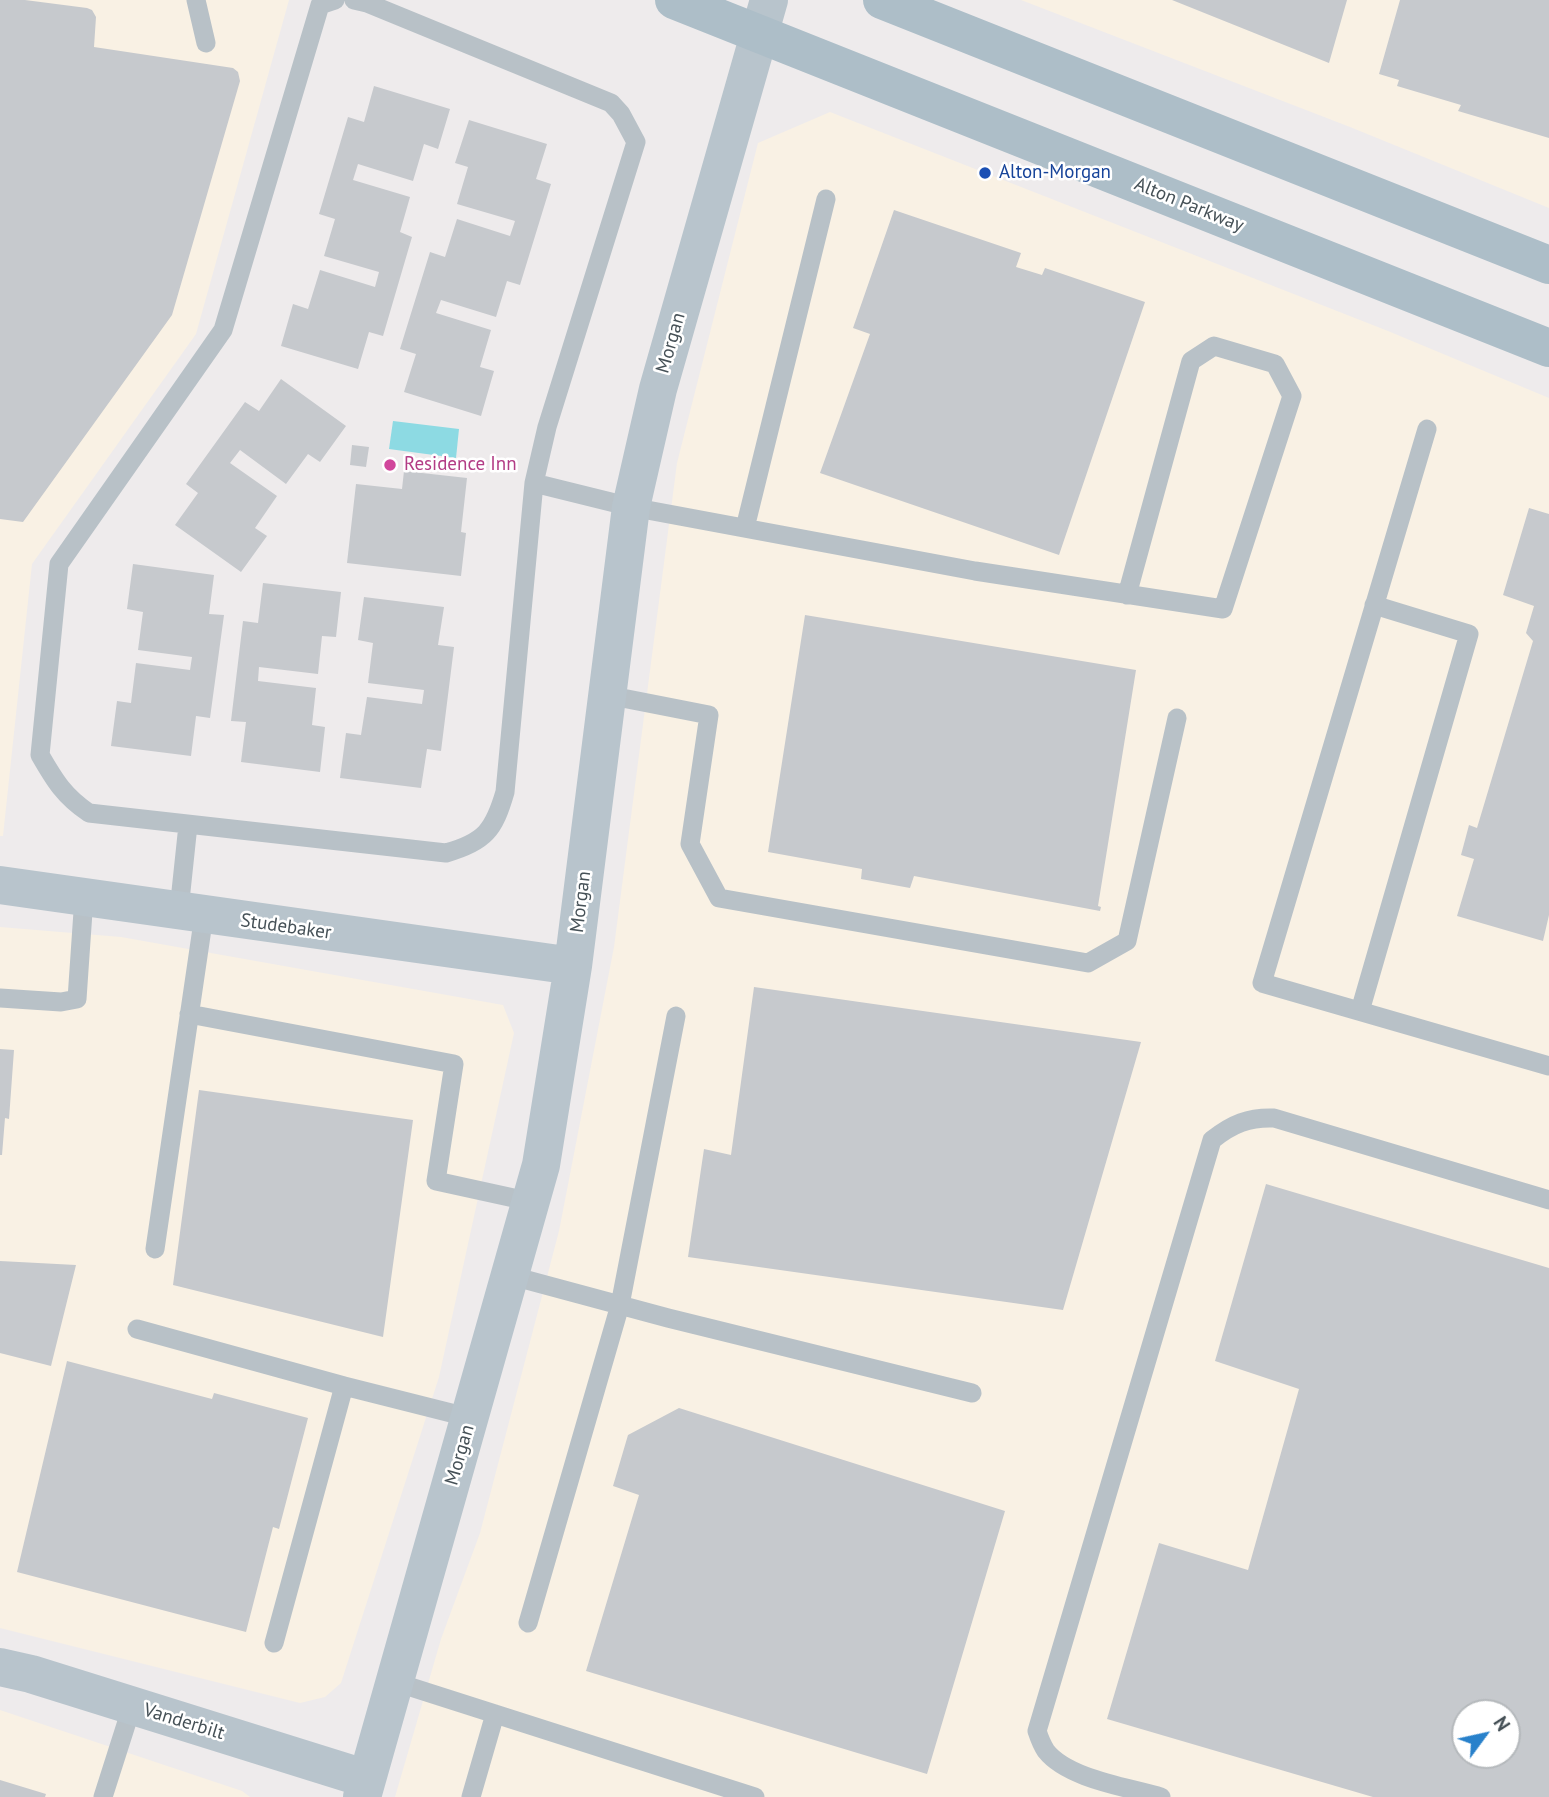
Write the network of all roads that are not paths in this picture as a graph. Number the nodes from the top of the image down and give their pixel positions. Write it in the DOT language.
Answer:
graph roads {
  1 [pos="196,0"];
  2 [pos="335,0"];
  3 [pos="354,0"];
  4 [pos="674,0"];
  5 [pos="882,0"];
  6 [pos="764,17"];
  7 [pos="206,43"];
  8 [pos="826,199"];
  9 [pos="1549,265"];
  10 [pos="1546,349"];
  11 [pos="1427,429"];
  12 [pos="534,483"];
  13 [pos="631,507"];
  14 [pos="745,528"];
  15 [pos="1127,595"];
  16 [pos="1374,605"];
  17 [pos="607,695"];
  18 [pos="1177,718"];
  19 [pos="188,825"];
  20 [pos="0,885"];
  21 [pos="83,897"];
  22 [pos="191,913"];
  23 [pos="573,966"];
  24 [pos="0,998"];
  25 [pos="1360,1012"];
  26 [pos="189,1014"];
  27 [pos="676,1016"];
  28 [pos="1549,1066"];
  29 [pos="1549,1200"];
  30 [pos="531,1202"];
  31 [pos="155,1249"];
  32 [pos="512,1276"];
  33 [pos="620,1305"];
  34 [pos="137,1329"];
  35 [pos="344,1385"];
  36 [pos="972,1393"];
  37 [pos="471,1418"];
  38 [pos="528,1623"];
  39 [pos="274,1643"];
  40 [pos="0,1667"];
  41 [pos="395,1682"];
  42 [pos="132,1706"];
  43 [pos="495,1714"];
  44 [pos="364,1788"];
  45 [pos="103,1797"];
  46 [pos="471,1797"];
  47 [pos="755,1797"];
  48 [pos="1161,1797"];
  1 -- 7 [label="lane"];
  2 -- 19 [label="lane"];
  3 -- 12 [label="lane"];
  4 -- 6 [label="main road, Alton Parkway"];
  5 -- 9 [label="main road"];
  6 -- 10 [label="main road, Alton Parkway"];
  6 -- 13 [label="street, Morgan"];
  8 -- 14 [label="lane"];
  11 -- 16 [label="lane"];
  12 -- 13 [label="lane"];
  12 -- 19 [label="lane"];
  13 -- 14 [label="lane"];
  13 -- 17 [label="street, Morgan"];
  14 -- 15 [label="lane"];
  15 -- 15 [label="lane"];
  16 -- 25 [label="lane"];
  16 -- 25 [label="lane"];
  17 -- 18 [label="lane"];
  17 -- 23 [label="street, Morgan"];
  19 -- 22 [label="lane"];
  20 -- 21 [label="street, Studebaker"];
  21 -- 22 [label="street, Studebaker"];
  21 -- 24 [label="lane"];
  22 -- 23 [label="street, Studebaker"];
  22 -- 26 [label="lane"];
  23 -- 30 [label="street, Morgan"];
  25 -- 28 [label="lane"];
  26 -- 30 [label="lane"];
  26 -- 31 [label="lane"];
  27 -- 33 [label="lane"];
  29 -- 48 [label="lane"];
  30 -- 32 [label="street, Morgan"];
  32 -- 33 [label="lane"];
  32 -- 37 [label="street, Morgan"];
  33 -- 36 [label="lane"];
  33 -- 38 [label="lane"];
  34 -- 35 [label="lane"];
  35 -- 37 [label="lane"];
  35 -- 39 [label="lane"];
  37 -- 41 [label="street, Morgan"];
  40 -- 42 [label="street, Vanderbilt"];
  41 -- 43 [label="lane"];
  41 -- 44 [label="street, Morgan"];
  42 -- 44 [label="street, Vanderbilt"];
  42 -- 45 [label="lane"];
  43 -- 46 [label="lane"];
  43 -- 47 [label="lane"];
}
